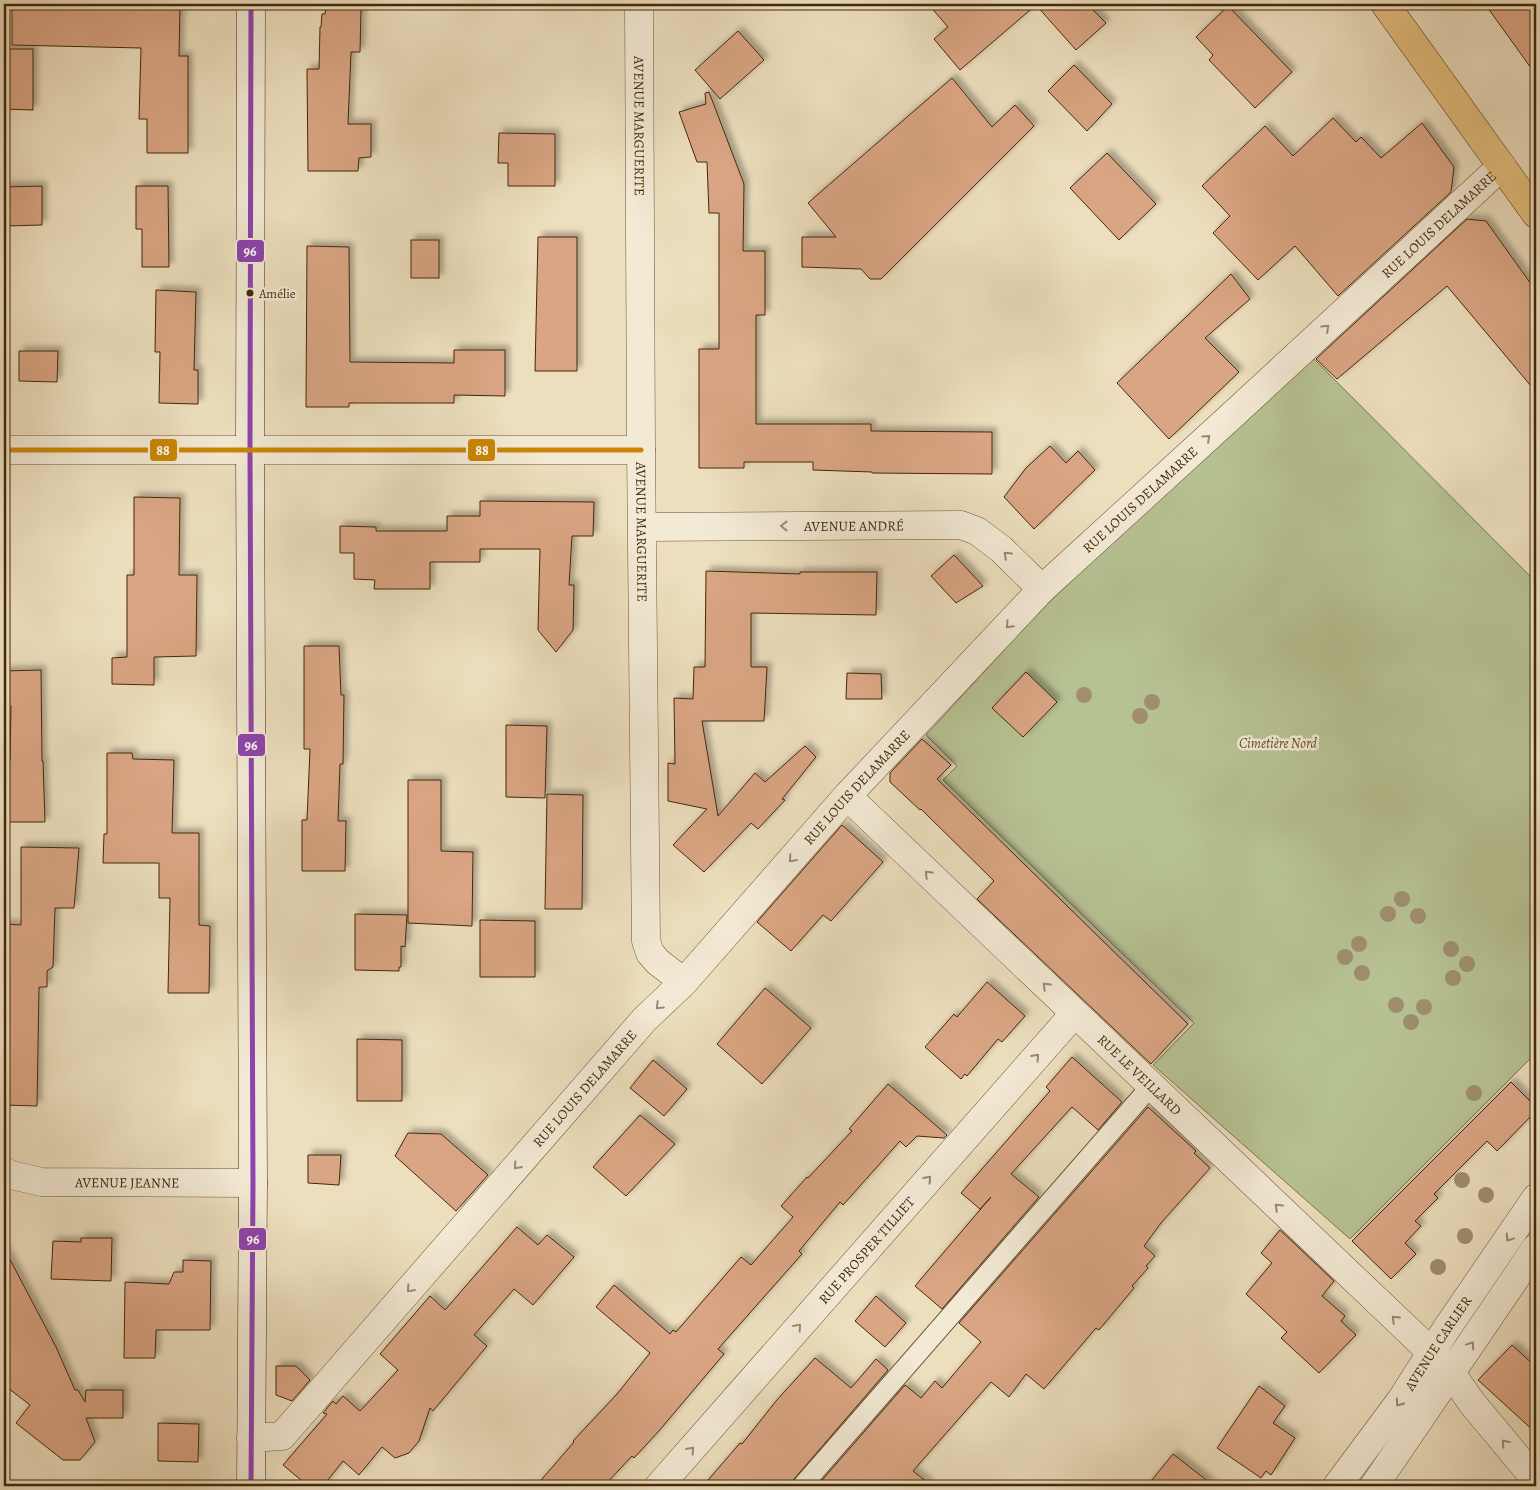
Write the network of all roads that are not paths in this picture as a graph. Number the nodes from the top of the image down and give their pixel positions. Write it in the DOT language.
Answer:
graph roads {
  1 [pos="251,4"];
  2 [pos="639,4"];
  3 [pos="1385,4"];
  4 [pos="1502,166"];
  5 [pos="1536,214"];
  6 [pos="4,450"];
  7 [pos="250,450"];
  8 [pos="641,450"];
  9 [pos="643,527"];
  10 [pos="1042,589"];
  11 [pos="847,796"];
  12 [pos="684,982"];
  13 [pos="1074,1014"];
  14 [pos="1151,1086"];
  15 [pos="4,1171"];
  16 [pos="253,1183"];
  17 [pos="1536,1198"];
  18 [pos="1536,1248"];
  19 [pos="1431,1352"];
  20 [pos="1451,1373"];
  21 [pos="251,1438"];
  22 [pos="1536,1480"];
  23 [pos="251,1486"];
  24 [pos="659,1486"];
  25 [pos="802,1486"];
  26 [pos="1337,1486"];
  27 [pos="1374,1486"];
  1 -- 7 [label="street"];
  2 -- 8 [label="street, AVENUE MARGUERITE"];
  3 -- 4 [label="main road"];
  4 -- 5 [label="main road"];
  10 -- 4 [label="street, RUE LOUIS DELAMARRE, one-way"];
  6 -- 7 [label="street"];
  7 -- 8 [label="street"];
  7 -- 16 [label="street"];
  8 -- 9 [label="street, AVENUE MARGUERITE"];
  10 -- 9 [label="street, AVENUE ANDRÉ, one-way"];
  9 -- 12 [label="street, AVENUE MARGUERITE"];
  10 -- 11 [label="street, RUE LOUIS DELAMARRE, one-way"];
  11 -- 12 [label="street, RUE LOUIS DELAMARRE, one-way"];
  13 -- 11 [label="street, RUE LE VEILLARD, one-way"];
  12 -- 21 [label="street, RUE LOUIS DELAMARRE, one-way"];
  13 -- 14 [label="street, RUE LE VEILLARD"];
  24 -- 13 [label="street, RUE PROSPER TILLIET, one-way"];
  19 -- 14 [label="street, RUE LE VEILLARD, one-way"];
  14 -- 25 [label="lane"];
  15 -- 16 [label="street, AVENUE JEANNE"];
  16 -- 21 [label="street"];
  17 -- 19 [label="street, AVENUE CARLIER, one-way"];
  20 -- 18 [label="street, AVENUE CARLIER, one-way"];
  19 -- 20 [label="street, RUE LE VEILLARD"];
  19 -- 26 [label="street, AVENUE CARLIER, one-way"];
  22 -- 20 [label="street, RUE LE VEILLARD, one-way"];
  20 -- 27 [label="street, AVENUE CARLIER"];
  21 -- 23 [label="street"];
}
